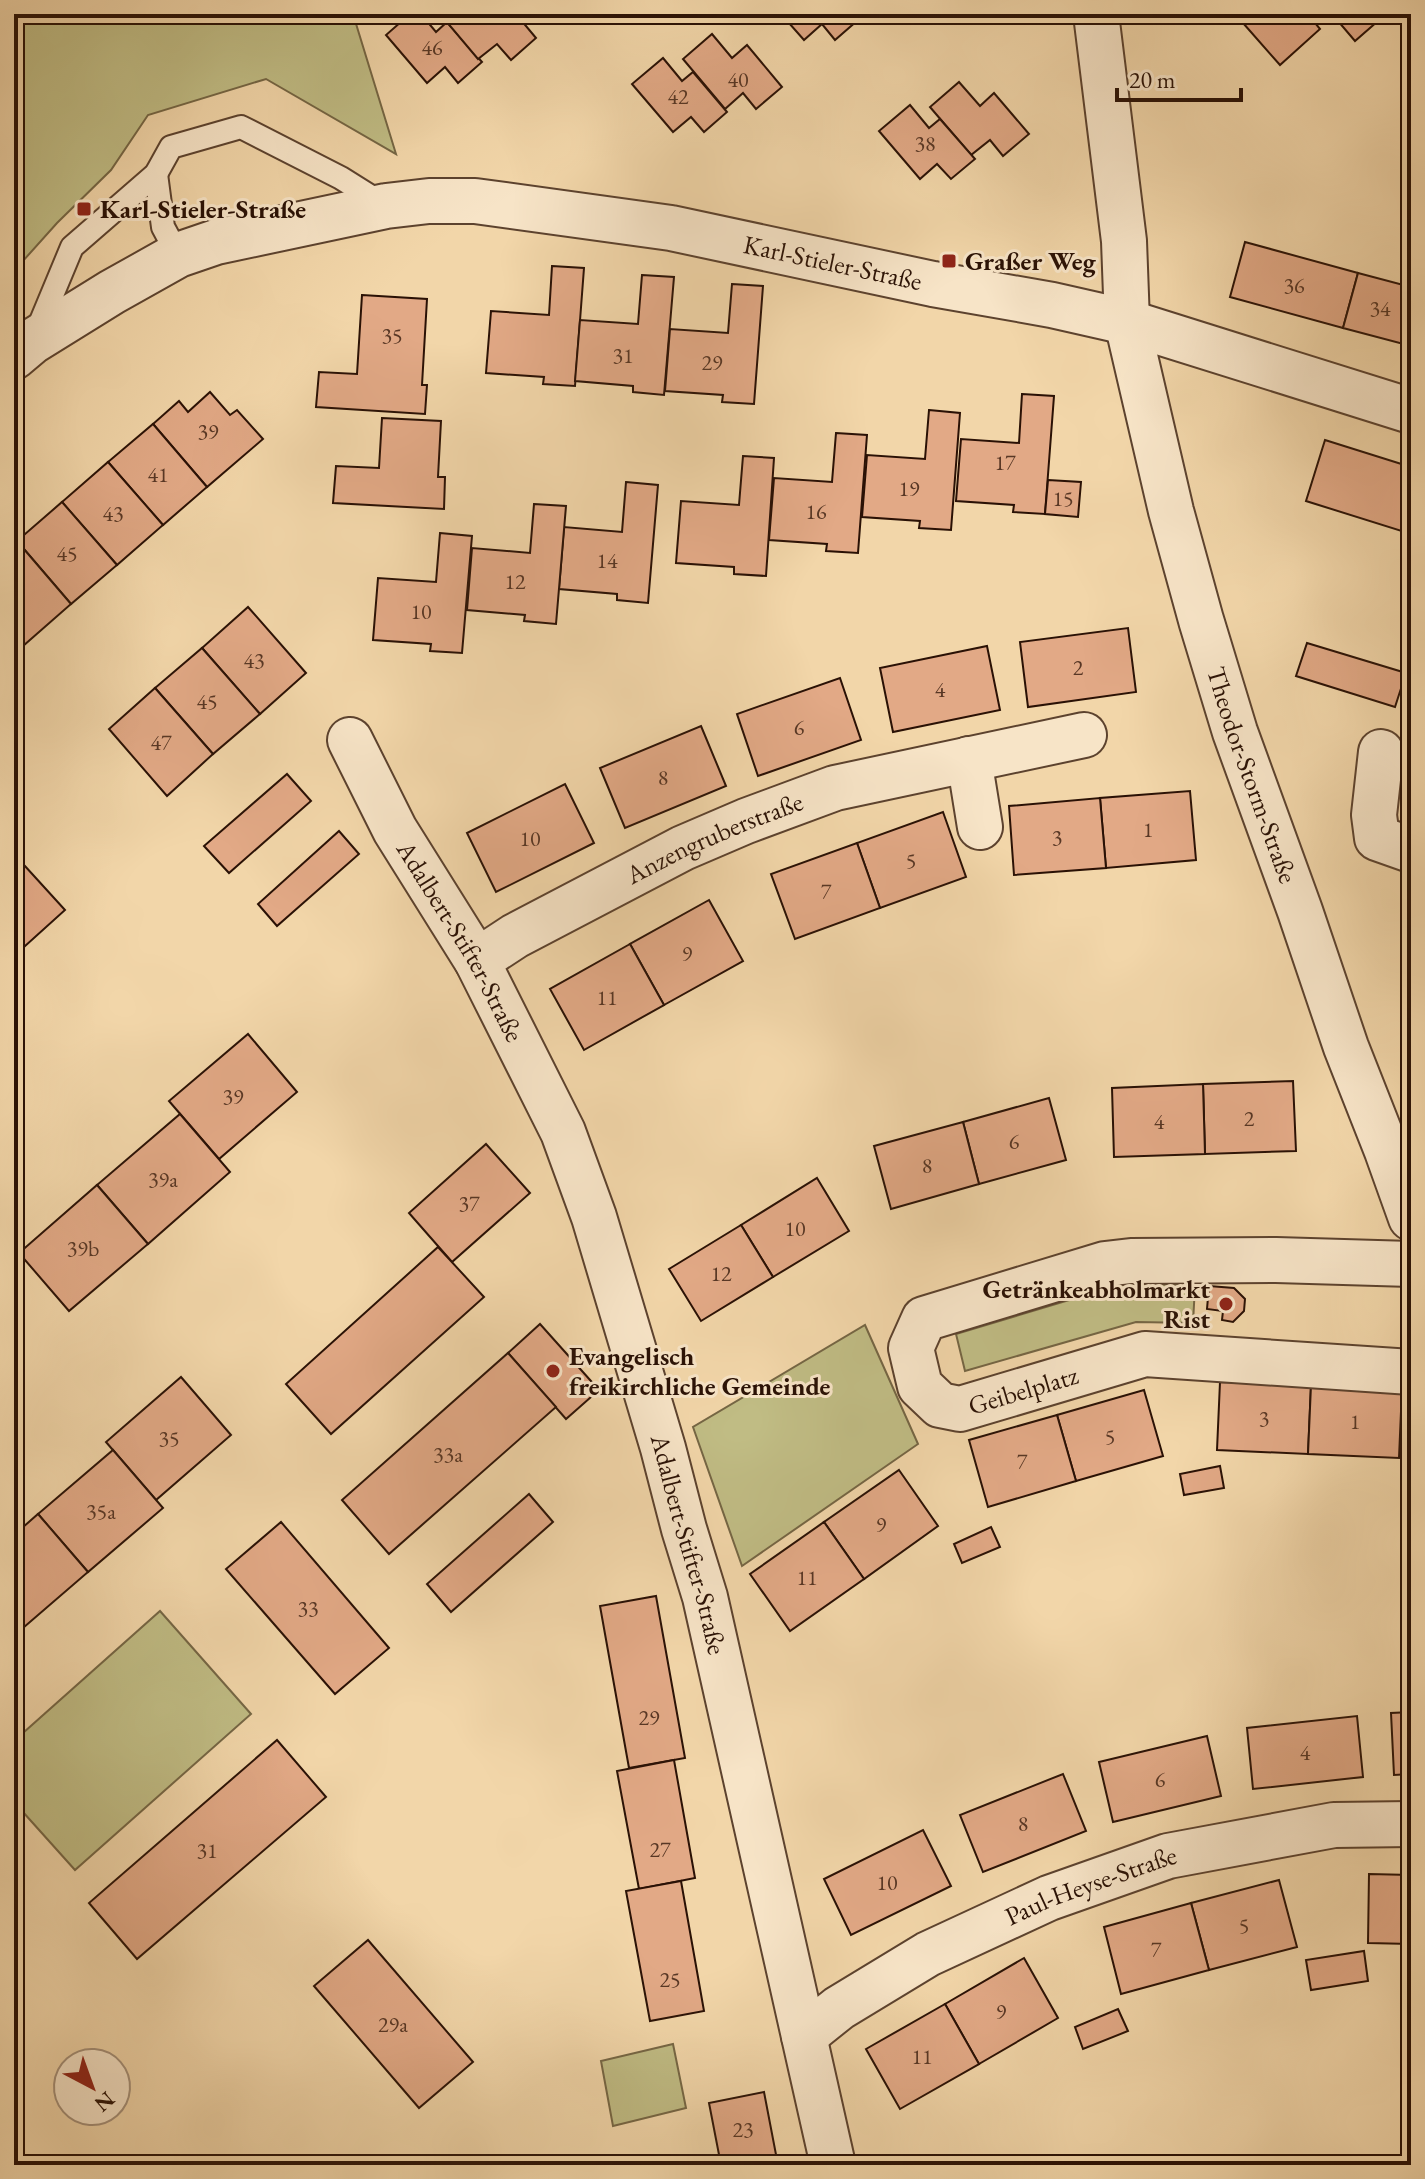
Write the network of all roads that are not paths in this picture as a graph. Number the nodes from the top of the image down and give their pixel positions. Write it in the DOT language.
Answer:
graph roads {
  1 [pos="1096,14"];
  2 [pos="156,174"];
  3 [pos="386,206"];
  4 [pos="178,255"];
  5 [pos="1127,322"];
  6 [pos="23,349"];
  7 [pos="1411,411"];
  8 [pos="1084,735"];
  9 [pos="350,740"];
  10 [pos="1381,752"];
  11 [pos="969,759"];
  12 [pos="980,827"];
  13 [pos="1411,850"];
  14 [pos="477,961"];
  15 [pos="1411,1218"];
  16 [pos="1411,1264"];
  17 [pos="1411,1372"];
  18 [pos="1411,1824"];
  19 [pos="804,2036"];
  20 [pos="833,2165"];
  1 -- 5 [label="street"];
  2 -- 3 [label="lane, Karl-Stieler-Straße"];
  2 -- 4 [label="lane"];
  2 -- 6 [label="lane, Karl-Stieler-Straße"];
  3 -- 4 [label="street, Karl-Stieler-Straße"];
  3 -- 5 [label="street, Karl-Stieler-Straße"];
  4 -- 6 [label="street, Karl-Stieler-Straße"];
  5 -- 7 [label="street, Karl-Stieler-Straße"];
  5 -- 15 [label="street, Theodor-Storm-Straße"];
  8 -- 11 [label="street, Anzengruberstraße"];
  9 -- 14 [label="street, Adalbert-Stifter-Straße"];
  10 -- 13 [label="street"];
  11 -- 12 [label="street"];
  11 -- 14 [label="street, Anzengruberstraße"];
  14 -- 19 [label="street, Adalbert-Stifter-Straße"];
  16 -- 17 [label="street, Geibelplatz"];
  18 -- 19 [label="street, Paul-Heyse-Straße"];
  19 -- 20 [label="street, Adalbert-Stifter-Straße"];
}
